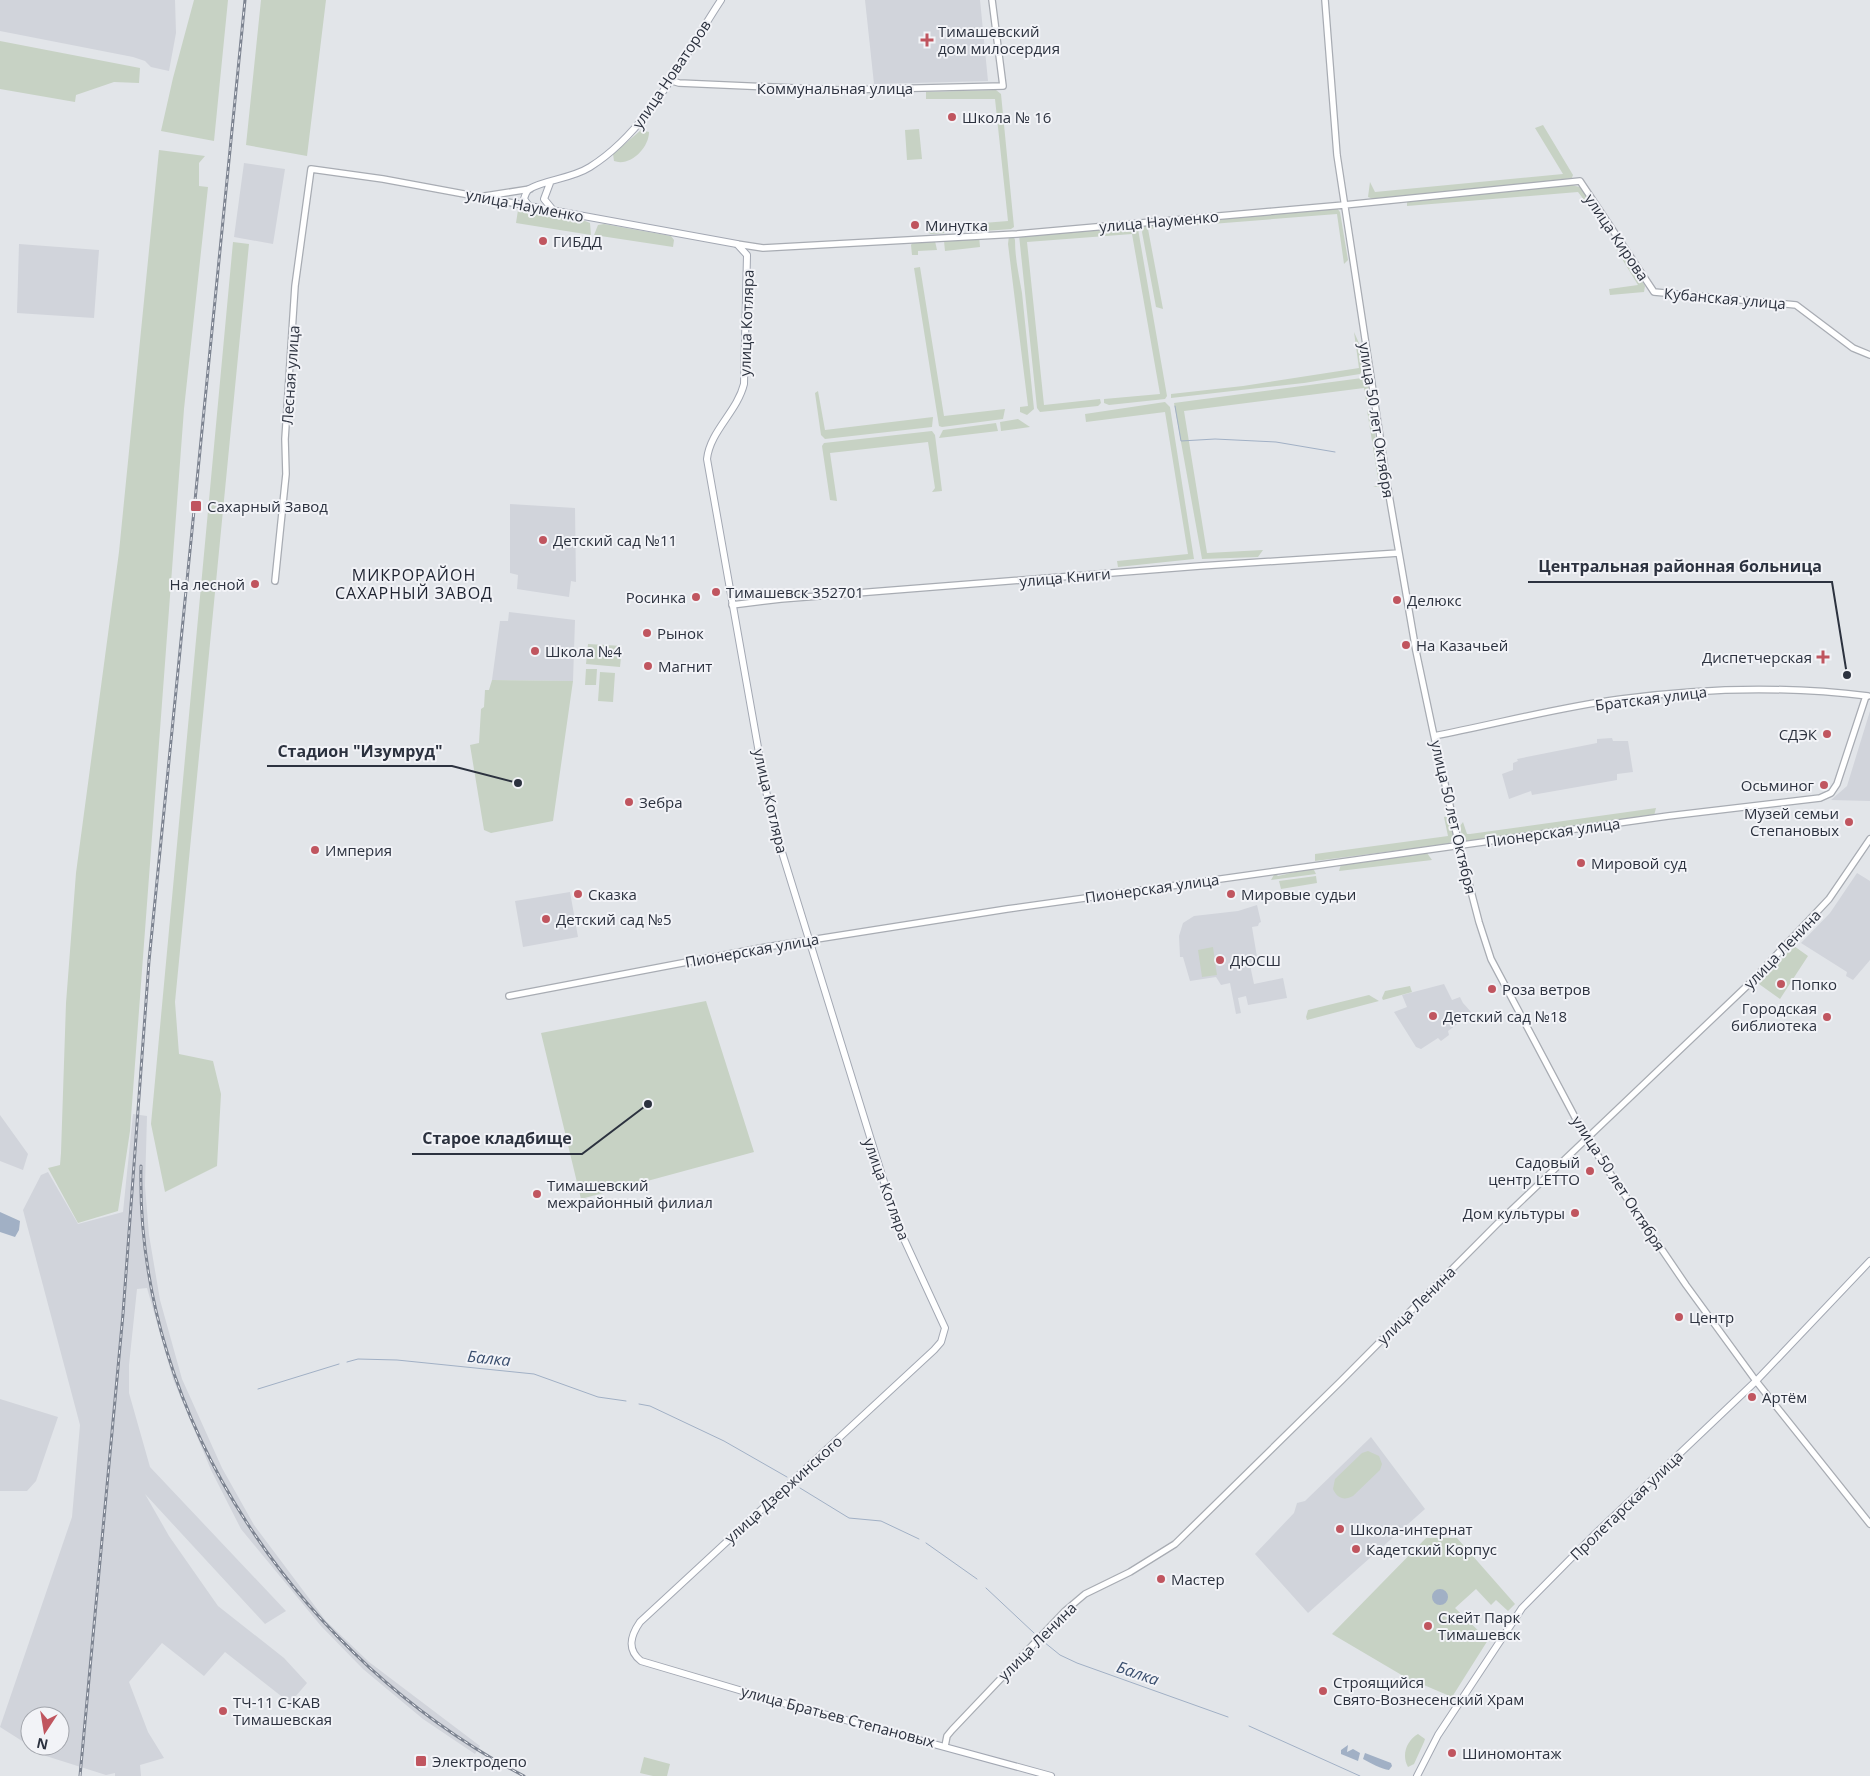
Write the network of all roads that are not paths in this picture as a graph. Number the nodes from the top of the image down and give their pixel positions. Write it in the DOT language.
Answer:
graph roads {
  1 [pos="721,0"];
  2 [pos="992,0"];
  3 [pos="1325,0"];
  4 [pos="669,80"];
  5 [pos="312,169"];
  6 [pos="1580,181"];
  7 [pos="550,183"];
  8 [pos="530,189"];
  9 [pos="480,197"];
  10 [pos="543,204"];
  11 [pos="1344,205"];
  12 [pos="529,206"];
  13 [pos="737,244"];
  14 [pos="1654,292"];
  15 [pos="1870,355"];
  16 [pos="1399,553"];
  17 [pos="275,581"];
  18 [pos="732,605"];
  19 [pos="1868,696"];
  20 [pos="1434,736"];
  21 [pos="1870,839"];
  22 [pos="1459,845"];
  23 [pos="809,940"];
  24 [pos="509,996"];
  25 [pos="1586,1138"];
  26 [pos="1870,1261"];
  27 [pos="944,1335"];
  28 [pos="1756,1381"];
  29 [pos="1870,1524"];
  30 [pos="631,1647"];
  31 [pos="945,1746"];
  32 [pos="1051,1776"];
  33 [pos="1416,1776"];
  1 -- 4 [label="main road, улица Новаторов"];
  2 -- 4 [label="main road, Коммунальная улица"];
  3 -- 11 [label="main road, улица 50 лет Октября"];
  4 -- 7 [label="main road, улица Новаторов"];
  5 -- 9 [label="main road, улица Науменко"];
  5 -- 17 [label="main road, Лесная улица"];
  6 -- 11 [label="main road, улица Науменко"];
  6 -- 14 [label="main road, улица Кирова"];
  7 -- 8 [label="main road, улица Новаторов"];
  7 -- 10 [label="main road"];
  8 -- 9 [label="main road, улица Новаторов"];
  8 -- 10 [label="main road"];
  8 -- 12 [label="main road"];
  9 -- 12 [label="main road, улица Науменко"];
  10 -- 12 [label="main road, улица Науменко"];
  10 -- 13 [label="main road, улица Науменко"];
  11 -- 13 [label="main road, улица Науменко"];
  11 -- 16 [label="main road, улица 50 лет Октября"];
  13 -- 18 [label="main road, улица Котляра"];
  14 -- 15 [label="main road, Кубанская улица"];
  16 -- 18 [label="main road, улица Книги"];
  16 -- 20 [label="main road, улица 50 лет Октября"];
  18 -- 23 [label="main road, улица Котляра"];
  19 -- 20 [label="main road, Братская улица"];
  19 -- 22 [label="main road, Пионерская улица"];
  20 -- 22 [label="main road, улица 50 лет Октября"];
  21 -- 25 [label="main road, улица Ленина"];
  22 -- 23 [label="main road, Пионерская улица"];
  22 -- 25 [label="main road, улица 50 лет Октября"];
  23 -- 24 [label="main road, Пионерская улица"];
  23 -- 27 [label="main road, улица Котляра"];
  25 -- 28 [label="main road, улица 50 лет Октября"];
  25 -- 31 [label="main road, улица Ленина"];
  26 -- 28 [label="main road, Пролетарская улица"];
  27 -- 30 [label="main road, улица Дзержинского"];
  28 -- 29 [label="main road, улица 50 лет Октября"];
  28 -- 33 [label="main road, Пролетарская улица"];
  30 -- 31 [label="main road, улица Братьев Степановых"];
  31 -- 32 [label="main road, улица Братьев Степановых"];
}
